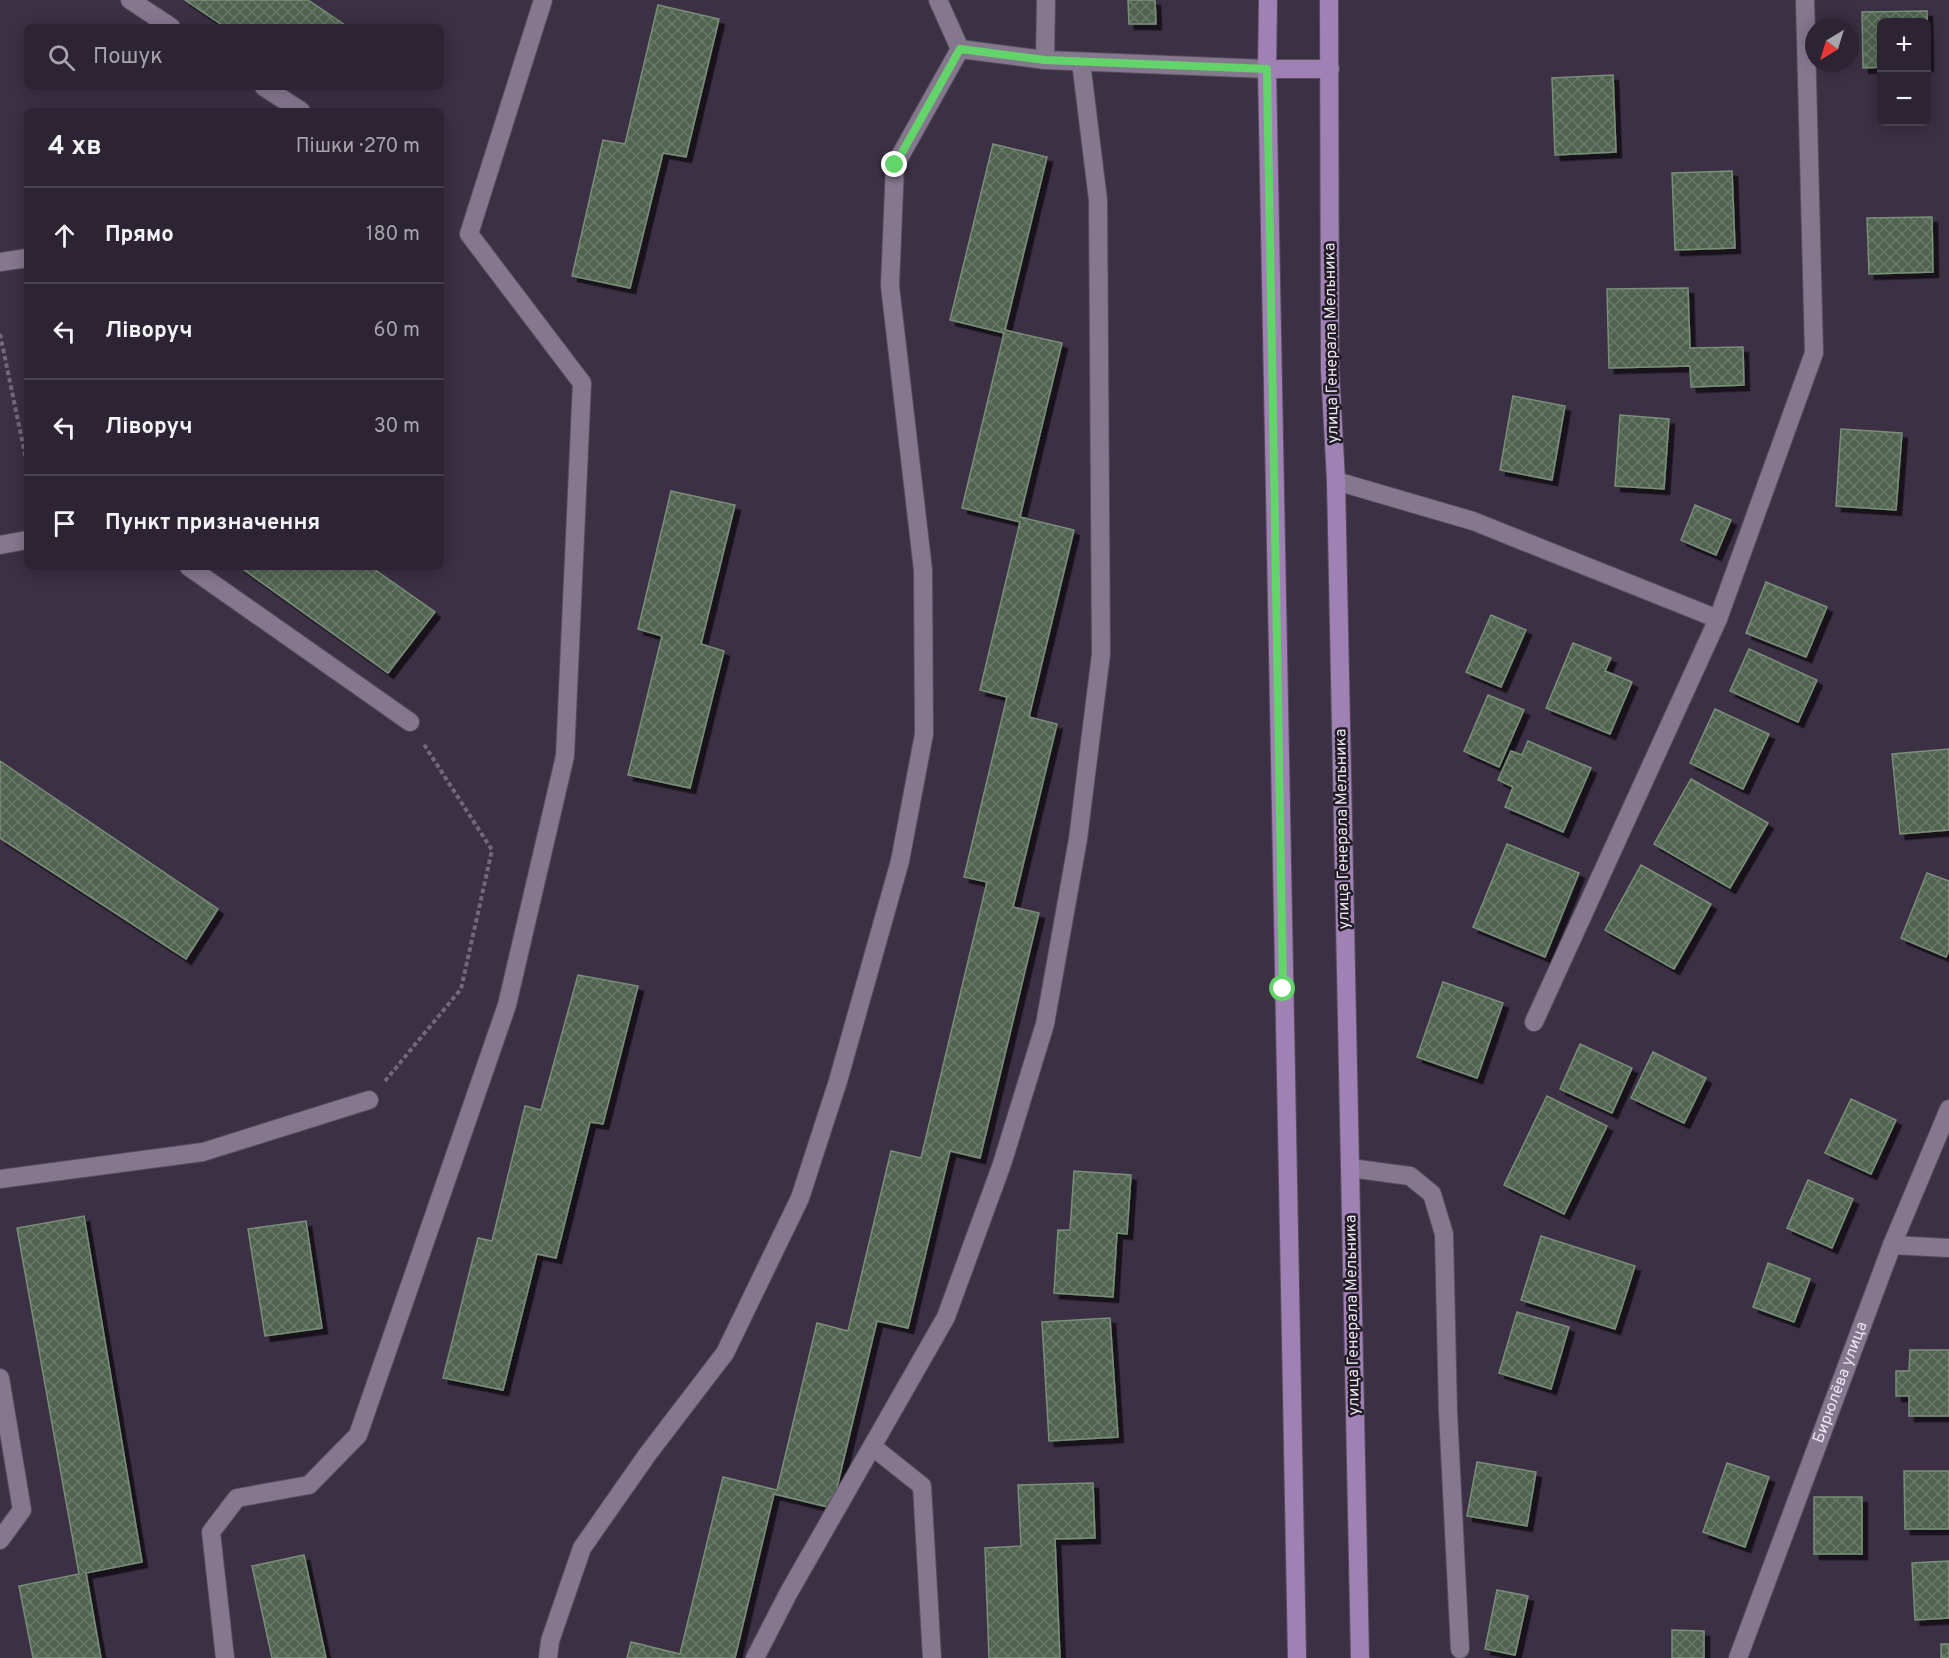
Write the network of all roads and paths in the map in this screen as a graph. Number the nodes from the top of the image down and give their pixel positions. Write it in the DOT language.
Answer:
graph roads {
  1 [pos="130,0"];
  2 [pos="543,0"];
  3 [pos="938,0"];
  4 [pos="1046,0"];
  5 [pos="1268,0"];
  6 [pos="1329,0"];
  7 [pos="1805,0"];
  8 [pos="166,24"];
  9 [pos="960,49"];
  10 [pos="1045,60"];
  11 [pos="1081,62"];
  12 [pos="1267,69"];
  13 [pos="1330,69"];
  14 [pos="269,90"];
  15 [pos="296,108"];
  16 [pos="24,258"];
  17 [pos="0,262"];
  18 [pos="0,334"];
  19 [pos="24,450"];
  20 [pos="1336,481"];
  21 [pos="24,541"];
  22 [pos="0,545"];
  23 [pos="193,570"];
  24 [pos="1718,619"];
  25 [pos="410,722"];
  26 [pos="1534,1022"];
  27 [pos="369,1100"];
  28 [pos="1949,1109"];
  29 [pos="1350,1167"];
  30 [pos="0,1179"];
  31 [pos="1892,1245"];
  32 [pos="1949,1248"];
  33 [pos="0,1378"];
  34 [pos="873,1447"];
  35 [pos="0,1540"];
  36 [pos="1460,1649"];
  37 [pos="225,1658"];
  38 [pos="548,1658"];
  39 [pos="755,1658"];
  40 [pos="932,1658"];
  41 [pos="1297,1658"];
  42 [pos="1360,1658"];
  43 [pos="1738,1658"];
  1 -- 8 [label="street"];
  2 -- 37 [label="street"];
  3 -- 9 [label="street"];
  4 -- 10 [label="street"];
  5 -- 12 [label="main road"];
  6 -- 13 [label="main road, улица Генерала Мельника"];
  7 -- 24 [label="street"];
  9 -- 10 [label="street"];
  9 -- 38 [label="street"];
  10 -- 11 [label="street"];
  11 -- 12 [label="street"];
  11 -- 34 [label="street"];
  12 -- 13 [label="main road"];
  12 -- 41 [label="main road"];
  13 -- 20 [label="main road, улица Генерала Мельника"];
  14 -- 15 [label="street"];
  16 -- 17 [label="street"];
  18 -- 19 [label="path"];
  20 -- 24 [label="street"];
  20 -- 29 [label="main road, улица Генерала Мельника"];
  21 -- 22 [label="street"];
  23 -- 25 [label="street"];
  24 -- 26 [label="street"];
  25 -- 27 [label="path"];
  27 -- 30 [label="street"];
  28 -- 31 [label="street, Бирюлёва улица"];
  29 -- 36 [label="street"];
  29 -- 42 [label="main road, улица Генерала Мельника"];
  31 -- 32 [label="street"];
  31 -- 43 [label="street, Бирюлёва улица"];
  33 -- 35 [label="street"];
  34 -- 39 [label="street"];
  34 -- 40 [label="street"];
}
